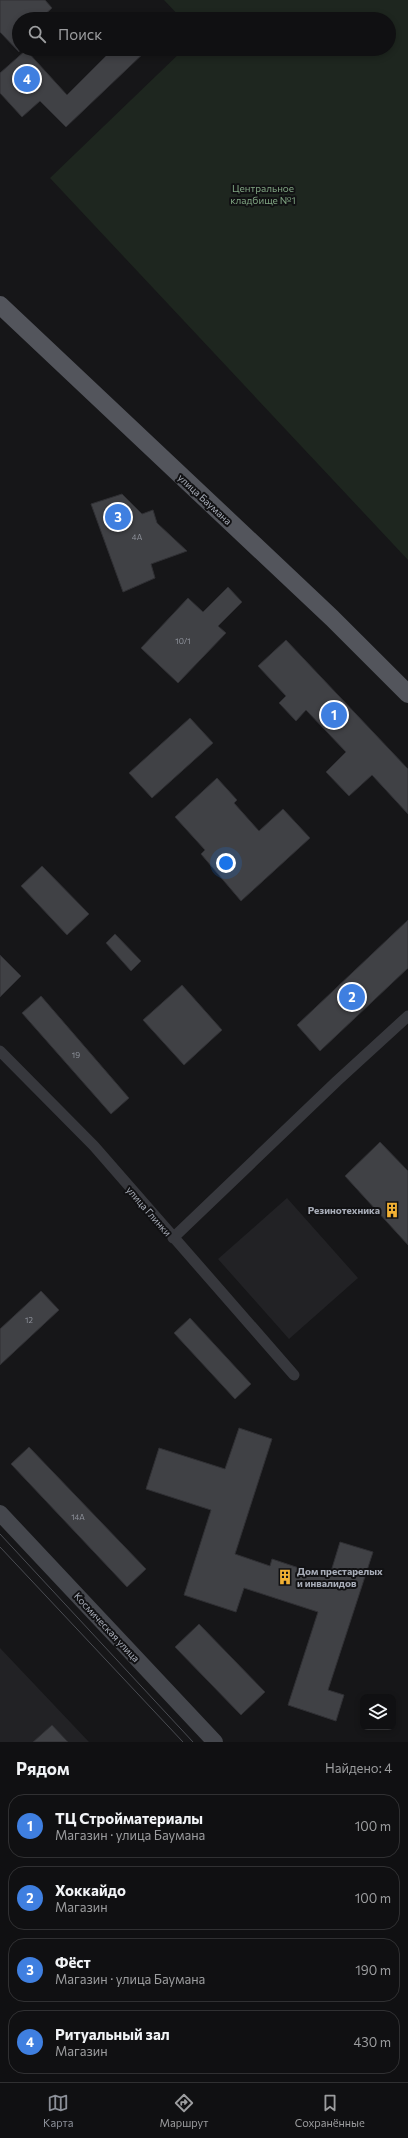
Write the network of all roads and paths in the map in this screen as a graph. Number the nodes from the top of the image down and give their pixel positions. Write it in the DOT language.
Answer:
graph roads {
  1 [pos="0,305"];
  2 [pos="408,694"];
  3 [pos="408,1016"];
  4 [pos="0,1050"];
  5 [pos="173,1238"];
  6 [pos="294,1375"];
  7 [pos="0,1513"];
  8 [pos="215,1742"];
  1 -- 2 [label="main road, улица Баумана"];
  3 -- 5 [label="street"];
  4 -- 5 [label="street, улица Глинки"];
  5 -- 6 [label="street, улица Глинки"];
  7 -- 8 [label="main road, Космическая улица"];
}
